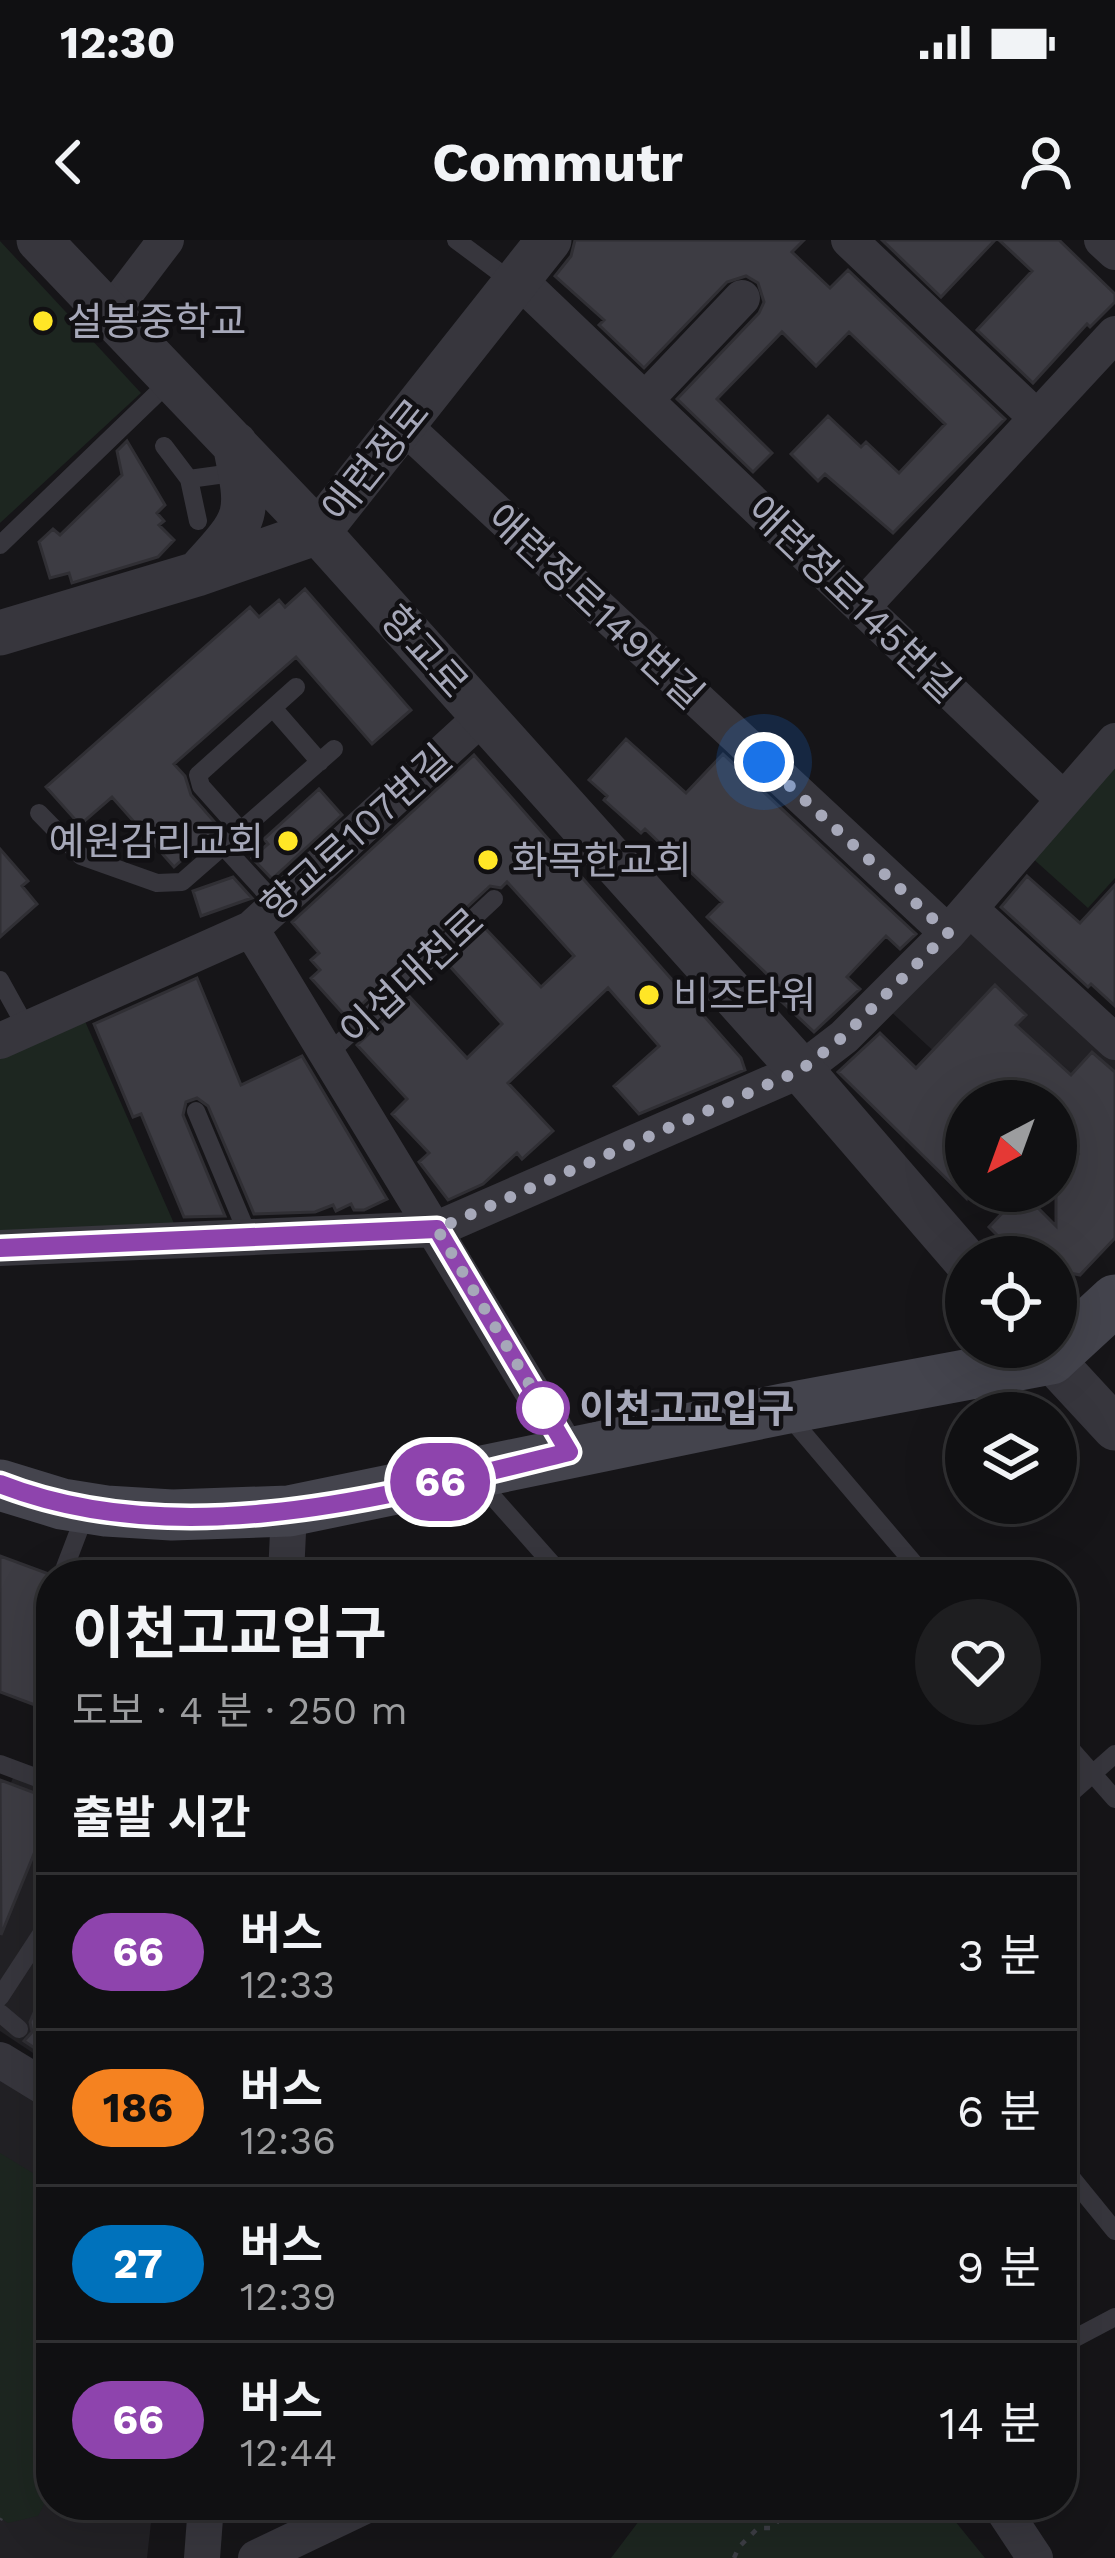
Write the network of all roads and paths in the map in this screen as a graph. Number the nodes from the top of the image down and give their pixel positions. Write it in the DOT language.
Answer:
graph roads {
  1 [pos="39,240"];
  2 [pos="166,240"];
  3 [pos="456,240"];
  4 [pos="549,240"];
  5 [pos="849,240"];
  6 [pos="1102,240"];
  7 [pos="1115,252"];
  8 [pos="517,282"];
  9 [pos="742,298"];
  10 [pos="109,315"];
  11 [pos="1115,334"];
  12 [pos="172,379"];
  13 [pos="645,400"];
  14 [pos="1037,418"];
  15 [pos="403,425"];
  16 [pos="164,446"];
  17 [pos="237,458"];
  18 [pos="188,479"];
  19 [pos="198,521"];
  20 [pos="318,532"];
  21 [pos="0,545"];
  22 [pos="197,574"];
  23 [pos="862,607"];
  24 [pos="0,633"];
  25 [pos="296,687"];
  26 [pos="273,708"];
  27 [pos="483,716"];
  28 [pos="1115,741"];
  29 [pos="1062,798"];
  30 [pos="39,813"];
  31 [pos="242,832"];
  32 [pos="224,847"];
  33 [pos="494,899"];
  34 [pos="264,917"];
  35 [pos="959,921"];
  36 [pos="0,980"];
  37 [pos="13,1035"];
  38 [pos="1115,1042"];
  39 [pos="328,1054"];
  40 [pos="801,1070"];
  41 [pos="196,1112"];
  42 [pos="437,1229"];
  43 [pos="248,1235"];
  44 [pos="945,1237"];
  45 [pos="0,1248"];
  46 [pos="1115,1300"];
  47 [pos="1077,1329"];
  48 [pos="975,1368"];
  49 [pos="1059,1368"];
  50 [pos="783,1409"];
  51 [pos="1115,1428"];
  52 [pos="569,1452"];
  53 [pos="474,1475"];
  54 [pos="0,1484"];
  55 [pos="87,1508"];
  56 [pos="289,1511"];
  57 [pos="68,1560"];
  58 [pos="287,1560"];
  59 [pos="549,1560"];
  60 [pos="911,1560"];
  61 [pos="1115,1754"];
  62 [pos="1077,1756"];
  63 [pos="0,1764"];
  64 [pos="1092,1774"];
  65 [pos="36,1777"];
  66 [pos="1077,1788"];
  67 [pos="1115,1799"];
  68 [pos="36,1942"];
  69 [pos="0,1997"];
  70 [pos="0,2013"];
  71 [pos="9,2044"];
  72 [pos="36,2074"];
  73 [pos="1077,2184"];
  74 [pos="1115,2231"];
  75 [pos="1115,2317"];
  76 [pos="1077,2337"];
  77 [pos="205,2520"];
  78 [pos="336,2520"];
  79 [pos="779,2520"];
  80 [pos="1010,2520"];
  81 [pos="202,2558"];
  82 [pos="256,2558"];
  83 [pos="734,2558"];
  84 [pos="1035,2558"];
  1 -- 10 [label="street, 향교로"];
  2 -- 10 [label="street"];
  3 -- 8 [label="lane"];
  4 -- 8 [label="street, 애련정로"];
  5 -- 14 [label="street"];
  6 -- 7 [label="street"];
  8 -- 13 [label="street, 애련정로145번길"];
  8 -- 15 [label="street, 애련정로"];
  9 -- 13 [label="street"];
  10 -- 12 [label="street, 향교로"];
  11 -- 14 [label="street"];
  12 -- 17 [label="street, 향교로"];
  12 -- 21 [label="lane"];
  13 -- 23 [label="street, 애련정로145번길"];
  14 -- 23 [label="street"];
  15 -- 20 [label="street, 애련정로"];
  15 -- 35 [label="street, 애련정로149번길"];
  16 -- 18 [label="lane"];
  17 -- 18 [label="lane"];
  17 -- 20 [label="street, 향교로"];
  17 -- 22 [label="street"];
  18 -- 19 [label="lane"];
  20 -- 22 [label="street, 애련정로"];
  20 -- 27 [label="street, 향교로"];
  22 -- 24 [label="street, 애련정로"];
  23 -- 29 [label="street, 애련정로145번길"];
  25 -- 26 [label="lane"];
  26 -- 31 [label="lane"];
  26 -- 31 [label="lane"];
  27 -- 34 [label="street, 향교로107번길"];
  27 -- 40 [label="street, 향교로"];
  28 -- 29 [label="street"];
  29 -- 35 [label="street"];
  30 -- 32 [label="lane"];
  31 -- 32 [label="lane"];
  32 -- 34 [label="lane"];
  33 -- 39 [label="lane, 이섭대천로"];
  34 -- 37 [label="street, 향교로107번길"];
  34 -- 39 [label="street, 이섭대천로"];
  35 -- 38 [label="street"];
  35 -- 40 [label="street"];
  36 -- 37 [label="lane, 향교로107번길"];
  39 -- 42 [label="street, 이섭대천로"];
  40 -- 42 [label="street"];
  40 -- 44 [label="street, 향교로"];
  41 -- 43 [label="lane"];
  42 -- 43 [label="street"];
  42 -- 52 [label="street, 이섭대천로"];
  43 -- 45 [label="street"];
  46 -- 47 [label="main road"];
  48 -- 50 [label="main road"];
  49 -- 51 [label="street"];
  50 -- 52 [label="main road"];
  50 -- 60 [label="lane"];
  52 -- 53 [label="main road"];
  53 -- 56 [label="main road"];
  53 -- 59 [label="lane"];
  54 -- 55 [label="main road"];
  55 -- 56 [label="main road"];
  55 -- 57 [label="lane"];
  56 -- 58 [label="street"];
  61 -- 64 [label="lane"];
  62 -- 64 [label="lane"];
  63 -- 65 [label="lane"];
  64 -- 66 [label="lane"];
  64 -- 67 [label="lane"];
  68 -- 69 [label="lane"];
  70 -- 71 [label="lane"];
  71 -- 72 [label="street"];
  73 -- 74 [label="lane"];
  75 -- 76 [label="lane"];
  77 -- 81 [label="street"];
  78 -- 82 [label="street"];
  79 -- 83 [label="path"];
  80 -- 84 [label="street"];
}
